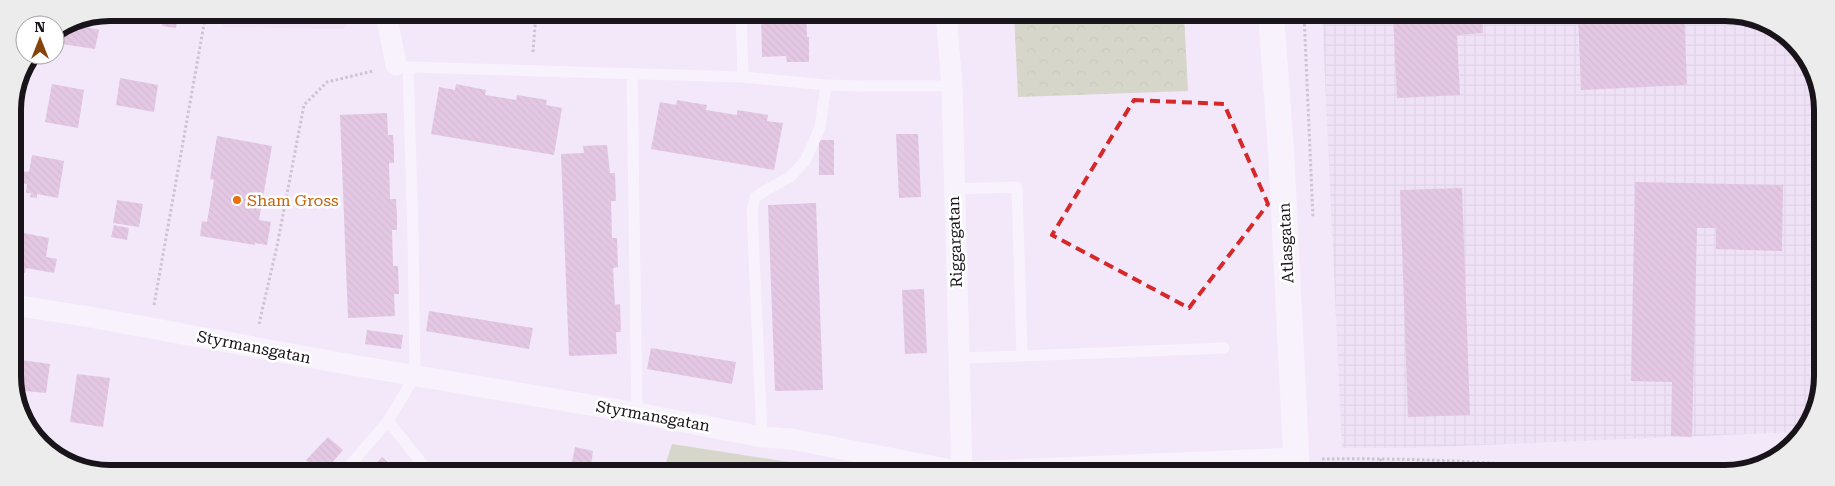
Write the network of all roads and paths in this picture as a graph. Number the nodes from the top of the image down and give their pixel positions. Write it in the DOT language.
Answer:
graph roads {
  1 [pos="205,21"];
  2 [pos="388,21"];
  3 [pos="535,21"];
  4 [pos="741,21"];
  5 [pos="947,21"];
  6 [pos="1272,21"];
  7 [pos="402,66"];
  8 [pos="532,71"];
  9 [pos="632,74"];
  10 [pos="743,77"];
  11 [pos="826,85"];
  12 [pos="952,86"];
  13 [pos="954,189"];
  14 [pos="21,306"];
  15 [pos="150,328"];
  16 [pos="254,347"];
  17 [pos="1224,348"];
  18 [pos="1022,356"];
  19 [pos="959,358"];
  20 [pos="415,376"];
  21 [pos="637,413"];
  22 [pos="388,421"];
  23 [pos="762,437"];
  24 [pos="1381,459"];
  25 [pos="1304,463"];
  26 [pos="1511,464"];
  27 [pos="350,465"];
  28 [pos="423,465"];
  29 [pos="926,465"];
  30 [pos="962,465"];
  31 [pos="1245,465"];
  32 [pos="1377,465"];
  33 [pos="1520,465"];
  1 -- 15 [label="path"];
  2 -- 7 [label="street"];
  3 -- 8 [label="path"];
  4 -- 10 [label="lane"];
  5 -- 12 [label="street, Riggargatan"];
  6 -- 25 [label="street, Atlasgatan"];
  7 -- 8 [label="lane"];
  7 -- 16 [label="path"];
  7 -- 20 [label="lane"];
  8 -- 9 [label="lane"];
  9 -- 10 [label="lane"];
  9 -- 21 [label="lane"];
  10 -- 11 [label="lane"];
  11 -- 12 [label="lane"];
  11 -- 23 [label="lane"];
  12 -- 13 [label="street, Riggargatan"];
  13 -- 18 [label="lane"];
  13 -- 19 [label="street, Riggargatan"];
  14 -- 15 [label="street, Styrmansgatan"];
  15 -- 16 [label="street, Styrmansgatan"];
  16 -- 20 [label="street, Styrmansgatan"];
  17 -- 18 [label="lane"];
  18 -- 19 [label="lane"];
  19 -- 30 [label="street, Riggargatan"];
  20 -- 21 [label="street, Styrmansgatan"];
  20 -- 22 [label="lane"];
  21 -- 23 [label="street, Styrmansgatan"];
  22 -- 27 [label="lane"];
  22 -- 28 [label="lane"];
  23 -- 29 [label="street, Styrmansgatan"];
  24 -- 25 [label="path"];
  24 -- 26 [label="path"];
  24 -- 32 [label="path"];
  25 -- 31 [label="street, Styrmansgatan"];
  26 -- 33 [label="path"];
}
